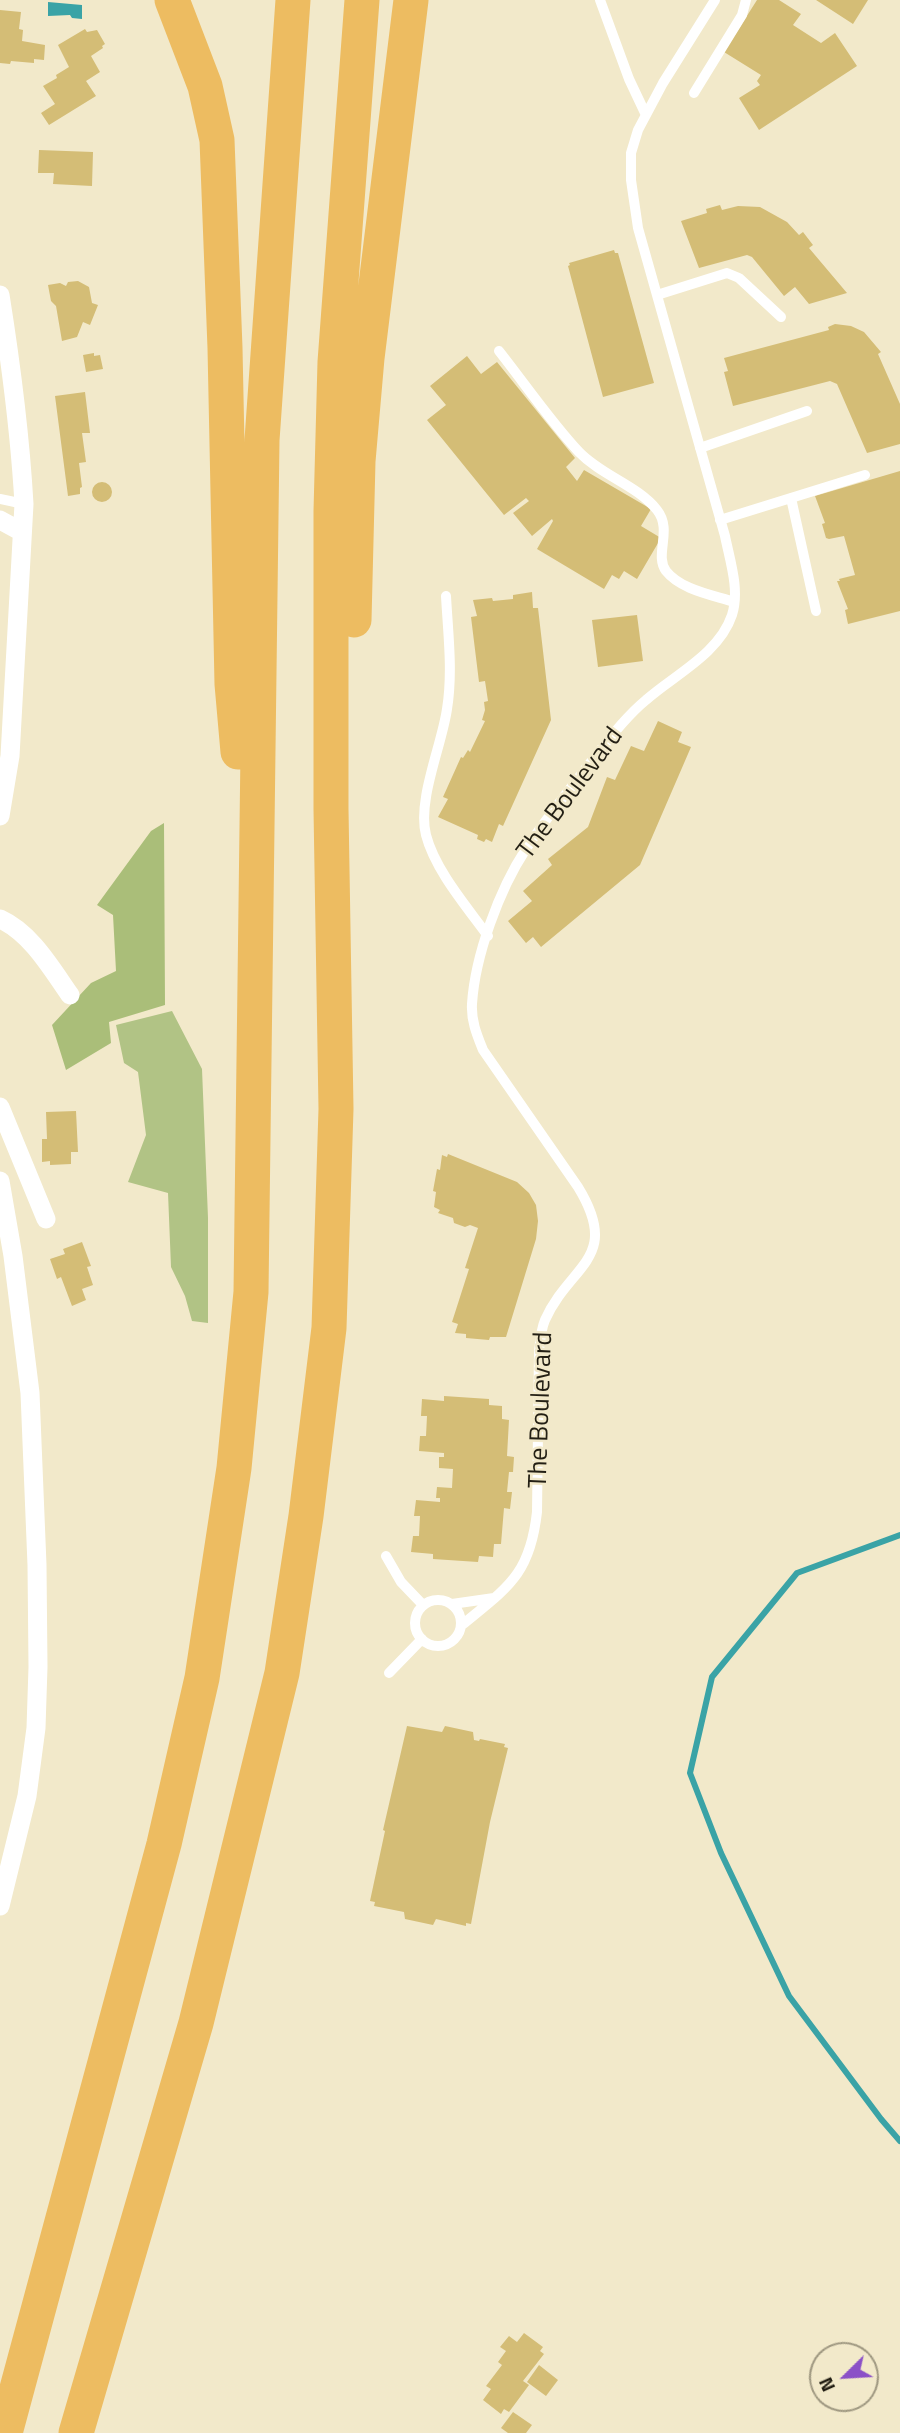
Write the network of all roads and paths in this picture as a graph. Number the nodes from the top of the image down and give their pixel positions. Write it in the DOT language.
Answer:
graph roads {
  1 [pos="172,0"];
  2 [pos="293,0"];
  3 [pos="362,0"];
  4 [pos="411,0"];
  5 [pos="600,0"];
  6 [pos="715,0"];
  7 [pos="746,0"];
  8 [pos="694,93"];
  9 [pos="646,115"];
  10 [pos="0,295"];
  11 [pos="657,295"];
  12 [pos="781,317"];
  13 [pos="499,351"];
  14 [pos="807,411"];
  15 [pos="700,448"];
  16 [pos="866,475"];
  17 [pos="791,498"];
  18 [pos="0,499"];
  19 [pos="24,504"];
  20 [pos="0,520"];
  21 [pos="720,520"];
  22 [pos="22,532"];
  23 [pos="446,596"];
  24 [pos="734,602"];
  25 [pos="816,611"];
  26 [pos="331,809"];
  27 [pos="0,816"];
  28 [pos="256,898"];
  29 [pos="0,919"];
  30 [pos="488,936"];
  31 [pos="70,995"];
  32 [pos="0,1107"];
  33 [pos="0,1181"];
  34 [pos="46,1219"];
  35 [pos="386,1556"];
  36 [pos="494,1598"];
  37 [pos="452,1604"];
  38 [pos="424,1605"];
  39 [pos="461,1625"];
  40 [pos="422,1639"];
  41 [pos="389,1673"];
  42 [pos="0,1906"];
  43 [pos="5,2433"];
  44 [pos="76,2433"];
  1 -- 28 [label="highway"];
  2 -- 28 [label="highway"];
  3 -- 26 [label="highway"];
  4 -- 26 [label="highway"];
  5 -- 9 [label="lane"];
  6 -- 9 [label="lane, The Boulevard"];
  7 -- 8 [label="lane"];
  9 -- 11 [label="lane, The Boulevard"];
  10 -- 19 [label="street"];
  11 -- 12 [label="lane"];
  11 -- 15 [label="lane, The Boulevard"];
  13 -- 24 [label="lane"];
  14 -- 15 [label="lane"];
  15 -- 21 [label="lane, The Boulevard"];
  16 -- 17 [label="lane"];
  17 -- 21 [label="lane"];
  17 -- 25 [label="lane"];
  18 -- 19 [label="lane"];
  19 -- 22 [label="street"];
  20 -- 22 [label="street"];
  21 -- 24 [label="lane, The Boulevard"];
  22 -- 27 [label="street"];
  23 -- 30 [label="lane"];
  24 -- 30 [label="lane, The Boulevard"];
  26 -- 44 [label="highway"];
  28 -- 43 [label="highway"];
  29 -- 31 [label="street"];
  30 -- 36 [label="lane, The Boulevard"];
  32 -- 34 [label="street"];
  33 -- 42 [label="street"];
  35 -- 38 [label="lane"];
  36 -- 37 [label="lane"];
  36 -- 39 [label="lane, The Boulevard"];
  37 -- 38 [label="lane"];
  37 -- 39 [label="lane"];
  38 -- 40 [label="lane"];
  39 -- 40 [label="lane"];
  40 -- 41 [label="lane"];
}
